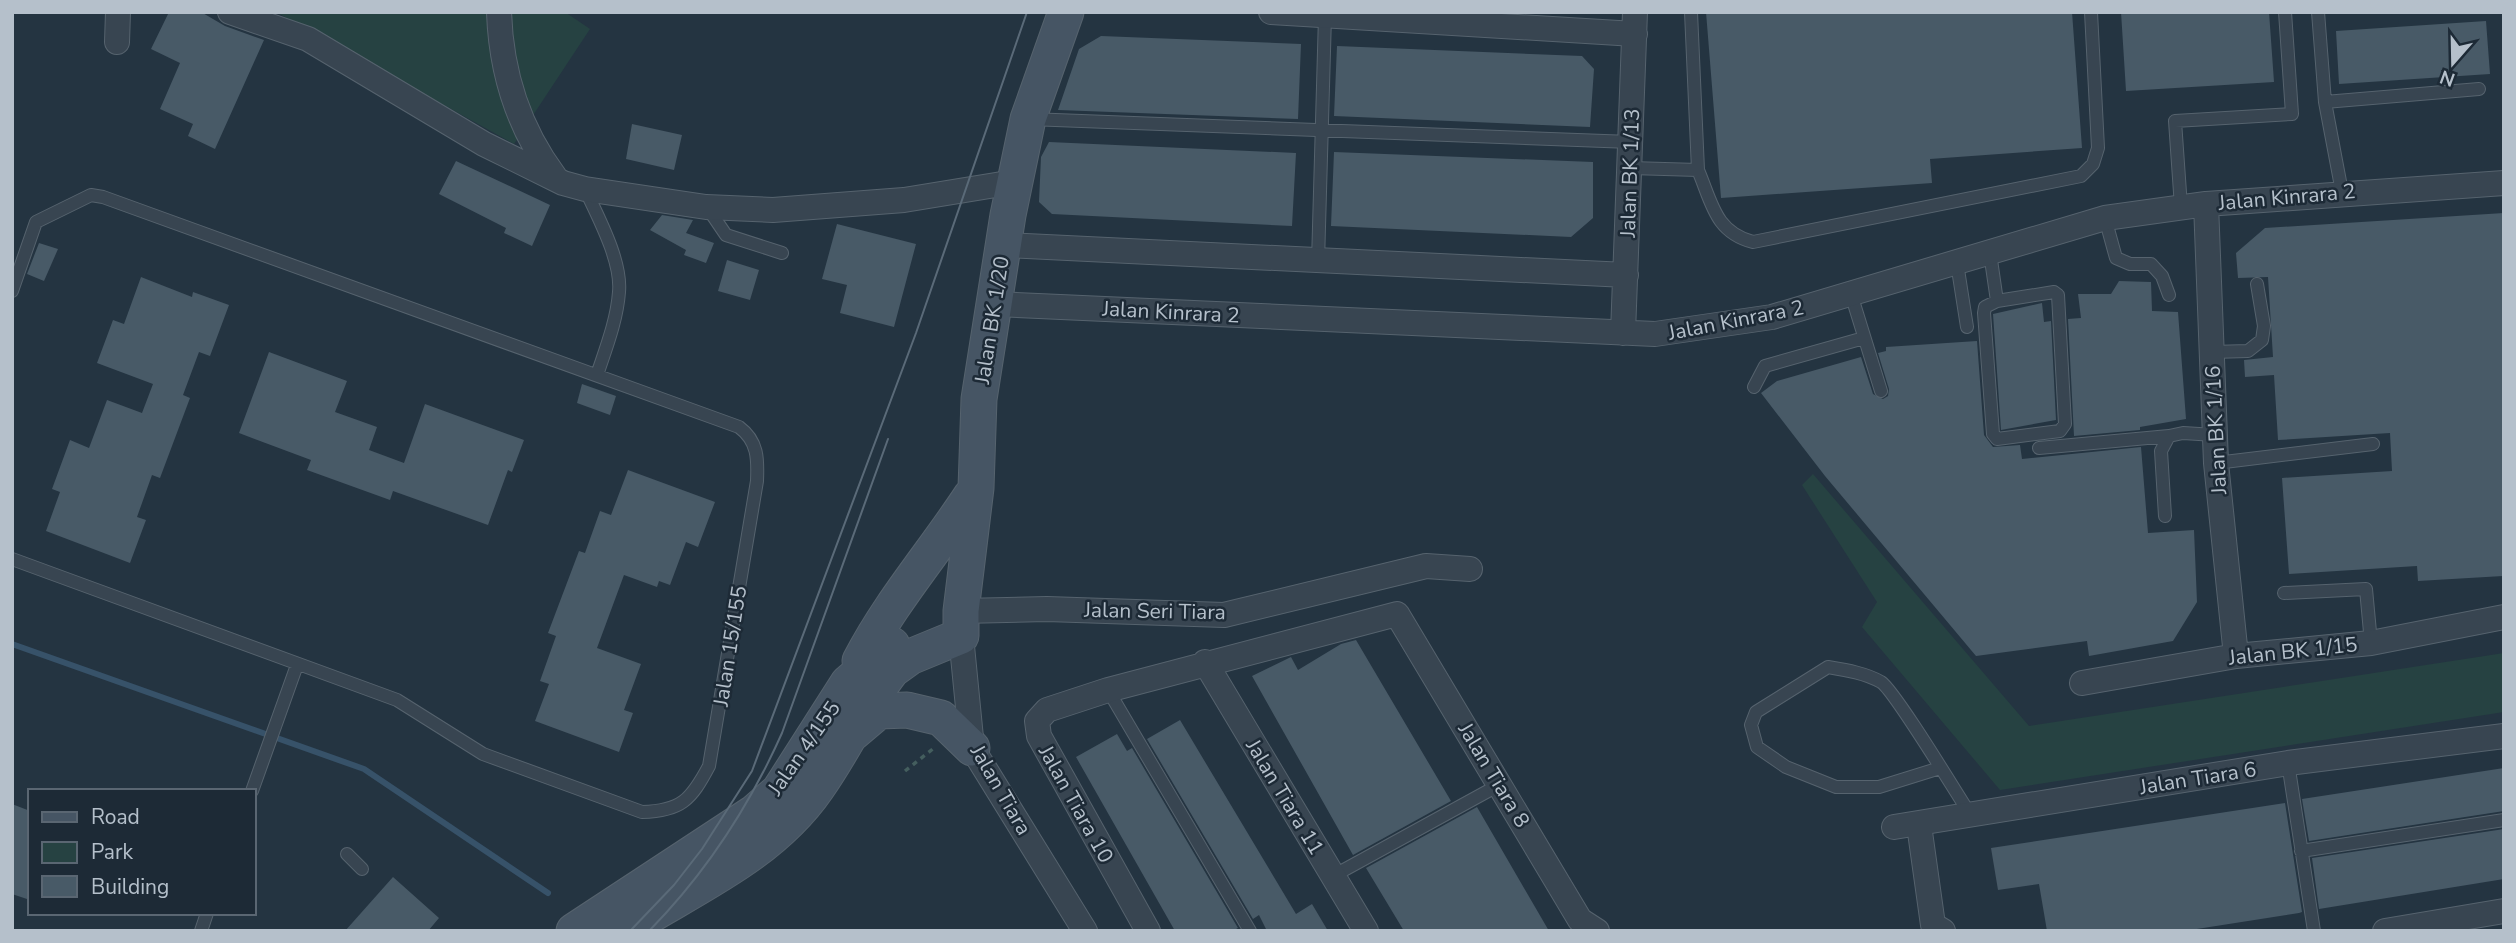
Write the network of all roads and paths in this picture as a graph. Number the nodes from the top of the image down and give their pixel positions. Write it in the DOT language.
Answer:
graph roads {
  1 [pos="118,12"];
  2 [pos="230,12"];
  3 [pos="499,12"];
  4 [pos="1066,12"];
  5 [pos="1271,12"];
  6 [pos="1691,12"];
  7 [pos="2091,12"];
  8 [pos="2285,12"];
  9 [pos="2318,12"];
  10 [pos="1325,16"];
  11 [pos="1382,16"];
  12 [pos="1635,23"];
  13 [pos="117,42"];
  14 [pos="2479,89"];
  15 [pos="2325,102"];
  16 [pos="1028,119"];
  17 [pos="1322,131"];
  18 [pos="1631,142"];
  19 [pos="1631,168"];
  20 [pos="1698,170"];
  21 [pos="557,180"];
  22 [pos="1014,182"];
  23 [pos="2504,183"];
  24 [pos="585,189"];
  25 [pos="2342,192"];
  26 [pos="2206,204"];
  27 [pos="706,207"];
  28 [pos="2181,207"];
  29 [pos="2105,218"];
  30 [pos="1004,245"];
  31 [pos="782,253"];
  32 [pos="1990,253"];
  33 [pos="1318,262"];
  34 [pos="1957,262"];
  35 [pos="1626,275"];
  36 [pos="2257,285"];
  37 [pos="12,291"];
  38 [pos="1851,294"];
  39 [pos="2169,295"];
  40 [pos="1997,301"];
  41 [pos="996,304"];
  42 [pos="1967,327"];
  43 [pos="1623,333"];
  44 [pos="1864,338"];
  45 [pos="2212,352"];
  46 [pos="597,375"];
  47 [pos="1754,387"];
  48 [pos="1881,391"];
  49 [pos="2215,435"];
  50 [pos="2169,436"];
  51 [pos="2373,444"];
  52 [pos="2039,447"];
  53 [pos="2216,463"];
  54 [pos="976,488"];
  55 [pos="2165,516"];
  56 [pos="12,559"];
  57 [pos="1470,569"];
  58 [pos="2284,593"];
  59 [pos="1397,614"];
  60 [pos="2504,617"];
  61 [pos="961,623"];
  62 [pos="2371,643"];
  63 [pos="2236,656"];
  64 [pos="1205,663"];
  65 [pos="297,664"];
  66 [pos="848,683"];
  67 [pos="2082,683"];
  68 [pos="1108,690"];
  69 [pos="849,736"];
  70 [pos="2504,736"];
  71 [pos="963,740"];
  72 [pos="2288,763"];
  73 [pos="1940,768"];
  74 [pos="905,771"];
  75 [pos="1499,785"];
  76 [pos="253,789"];
  77 [pos="1970,814"];
  78 [pos="2504,820"];
  79 [pos="1919,825"];
  80 [pos="1894,828"];
  81 [pos="2301,851"];
  82 [pos="347,854"];
  83 [pos="362,869"];
  84 [pos="1333,876"];
  85 [pos="2504,911"];
  86 [pos="1935,929"];
  87 [pos="574,931"];
  88 [pos="624,931"];
  89 [pos="1085,931"];
  90 [pos="1148,931"];
  91 [pos="1250,931"];
  92 [pos="1366,931"];
  93 [pos="1597,931"];
  94 [pos="2314,931"];
  95 [pos="2385,931"];
  1 -- 13 [label="street"];
  2 -- 21 [label="street"];
  3 -- 21 [label="street"];
  4 -- 16 [label="street, Jalan BK 1/20"];
  5 -- 10 [label="street"];
  6 -- 20 [label="lane"];
  7 -- 20 [label="lane"];
  8 -- 28 [label="lane"];
  9 -- 15 [label="lane"];
  10 -- 11 [label="street"];
  10 -- 17 [label="lane"];
  11 -- 12 [label="street"];
  12 -- 18 [label="street, Jalan BK 1/13"];
  14 -- 15 [label="lane"];
  15 -- 25 [label="lane"];
  16 -- 17 [label="lane"];
  16 -- 22 [label="street, Jalan BK 1/20"];
  17 -- 18 [label="lane"];
  17 -- 33 [label="lane"];
  18 -- 19 [label="street, Jalan BK 1/13"];
  19 -- 20 [label="lane"];
  19 -- 35 [label="street, Jalan BK 1/13"];
  21 -- 24 [label="street"];
  22 -- 27 [label="street"];
  22 -- 30 [label="street, Jalan BK 1/20"];
  23 -- 25 [label="street, Jalan Kinrara 2"];
  24 -- 27 [label="street"];
  24 -- 46 [label="lane"];
  25 -- 26 [label="street, Jalan Kinrara 2"];
  26 -- 28 [label="street, Jalan Kinrara 2"];
  26 -- 45 [label="street, Jalan BK 1/16"];
  27 -- 31 [label="lane"];
  28 -- 29 [label="street, Jalan Kinrara 2"];
  29 -- 32 [label="street, Jalan Kinrara 2"];
  29 -- 39 [label="lane"];
  30 -- 33 [label="street"];
  30 -- 41 [label="street, Jalan BK 1/20"];
  32 -- 34 [label="street, Jalan Kinrara 2"];
  32 -- 40 [label="lane"];
  33 -- 35 [label="street"];
  34 -- 38 [label="street, Jalan Kinrara 2"];
  34 -- 42 [label="lane"];
  35 -- 43 [label="street, Jalan BK 1/13"];
  36 -- 45 [label="lane"];
  37 -- 46 [label="lane, Jalan 15/155"];
  38 -- 43 [label="street, Jalan Kinrara 2"];
  38 -- 44 [label="lane"];
  40 -- 40 [label="lane"];
  41 -- 43 [label="street, Jalan Kinrara 2"];
  41 -- 54 [label="street, Jalan BK 1/20"];
  44 -- 47 [label="lane"];
  44 -- 48 [label="lane"];
  45 -- 49 [label="street, Jalan BK 1/16"];
  46 -- 65 [label="lane, Jalan 15/155"];
  49 -- 50 [label="lane"];
  49 -- 53 [label="street, Jalan BK 1/16"];
  50 -- 52 [label="lane"];
  50 -- 55 [label="lane"];
  51 -- 53 [label="lane"];
  53 -- 63 [label="street, Jalan BK 1/16"];
  54 -- 61 [label="street, Jalan BK 1/20"];
  54 -- 66 [label="street"];
  56 -- 65 [label="lane, Jalan 15/155"];
  57 -- 61 [label="street, Jalan Seri Tiara"];
  58 -- 62 [label="lane"];
  59 -- 64 [label="street, Jalan Tiara 10"];
  59 -- 75 [label="street, Jalan Tiara 8"];
  60 -- 62 [label="street, Jalan BK 1/15"];
  61 -- 66 [label="street, Jalan 4/155"];
  61 -- 69 [label="street, Jalan 4/155"];
  61 -- 71 [label="street, Jalan Tiara"];
  62 -- 63 [label="street, Jalan BK 1/15"];
  63 -- 67 [label="street, Jalan BK 1/15"];
  64 -- 68 [label="street, Jalan Tiara 10"];
  64 -- 84 [label="street, Jalan Tiara 11"];
  65 -- 76 [label="lane"];
  66 -- 87 [label="street, Jalan 4/155"];
  68 -- 90 [label="street, Jalan Tiara 10"];
  68 -- 91 [label="lane"];
  69 -- 71 [label="street"];
  69 -- 88 [label="street, Jalan 4/155"];
  70 -- 72 [label="street, Jalan Tiara 6"];
  71 -- 74 [label="path"];
  71 -- 89 [label="street, Jalan Tiara"];
  72 -- 77 [label="street, Jalan Tiara 6"];
  72 -- 81 [label="lane"];
  73 -- 73 [label="lane"];
  73 -- 77 [label="lane"];
  75 -- 84 [label="lane"];
  75 -- 93 [label="street, Jalan Tiara 8"];
  77 -- 79 [label="street, Jalan Tiara 6"];
  78 -- 81 [label="lane"];
  79 -- 80 [label="street, Jalan Tiara 6"];
  79 -- 86 [label="street"];
  81 -- 94 [label="lane"];
  82 -- 83 [label="lane"];
  84 -- 92 [label="street, Jalan Tiara 11"];
  85 -- 95 [label="street"];
}
